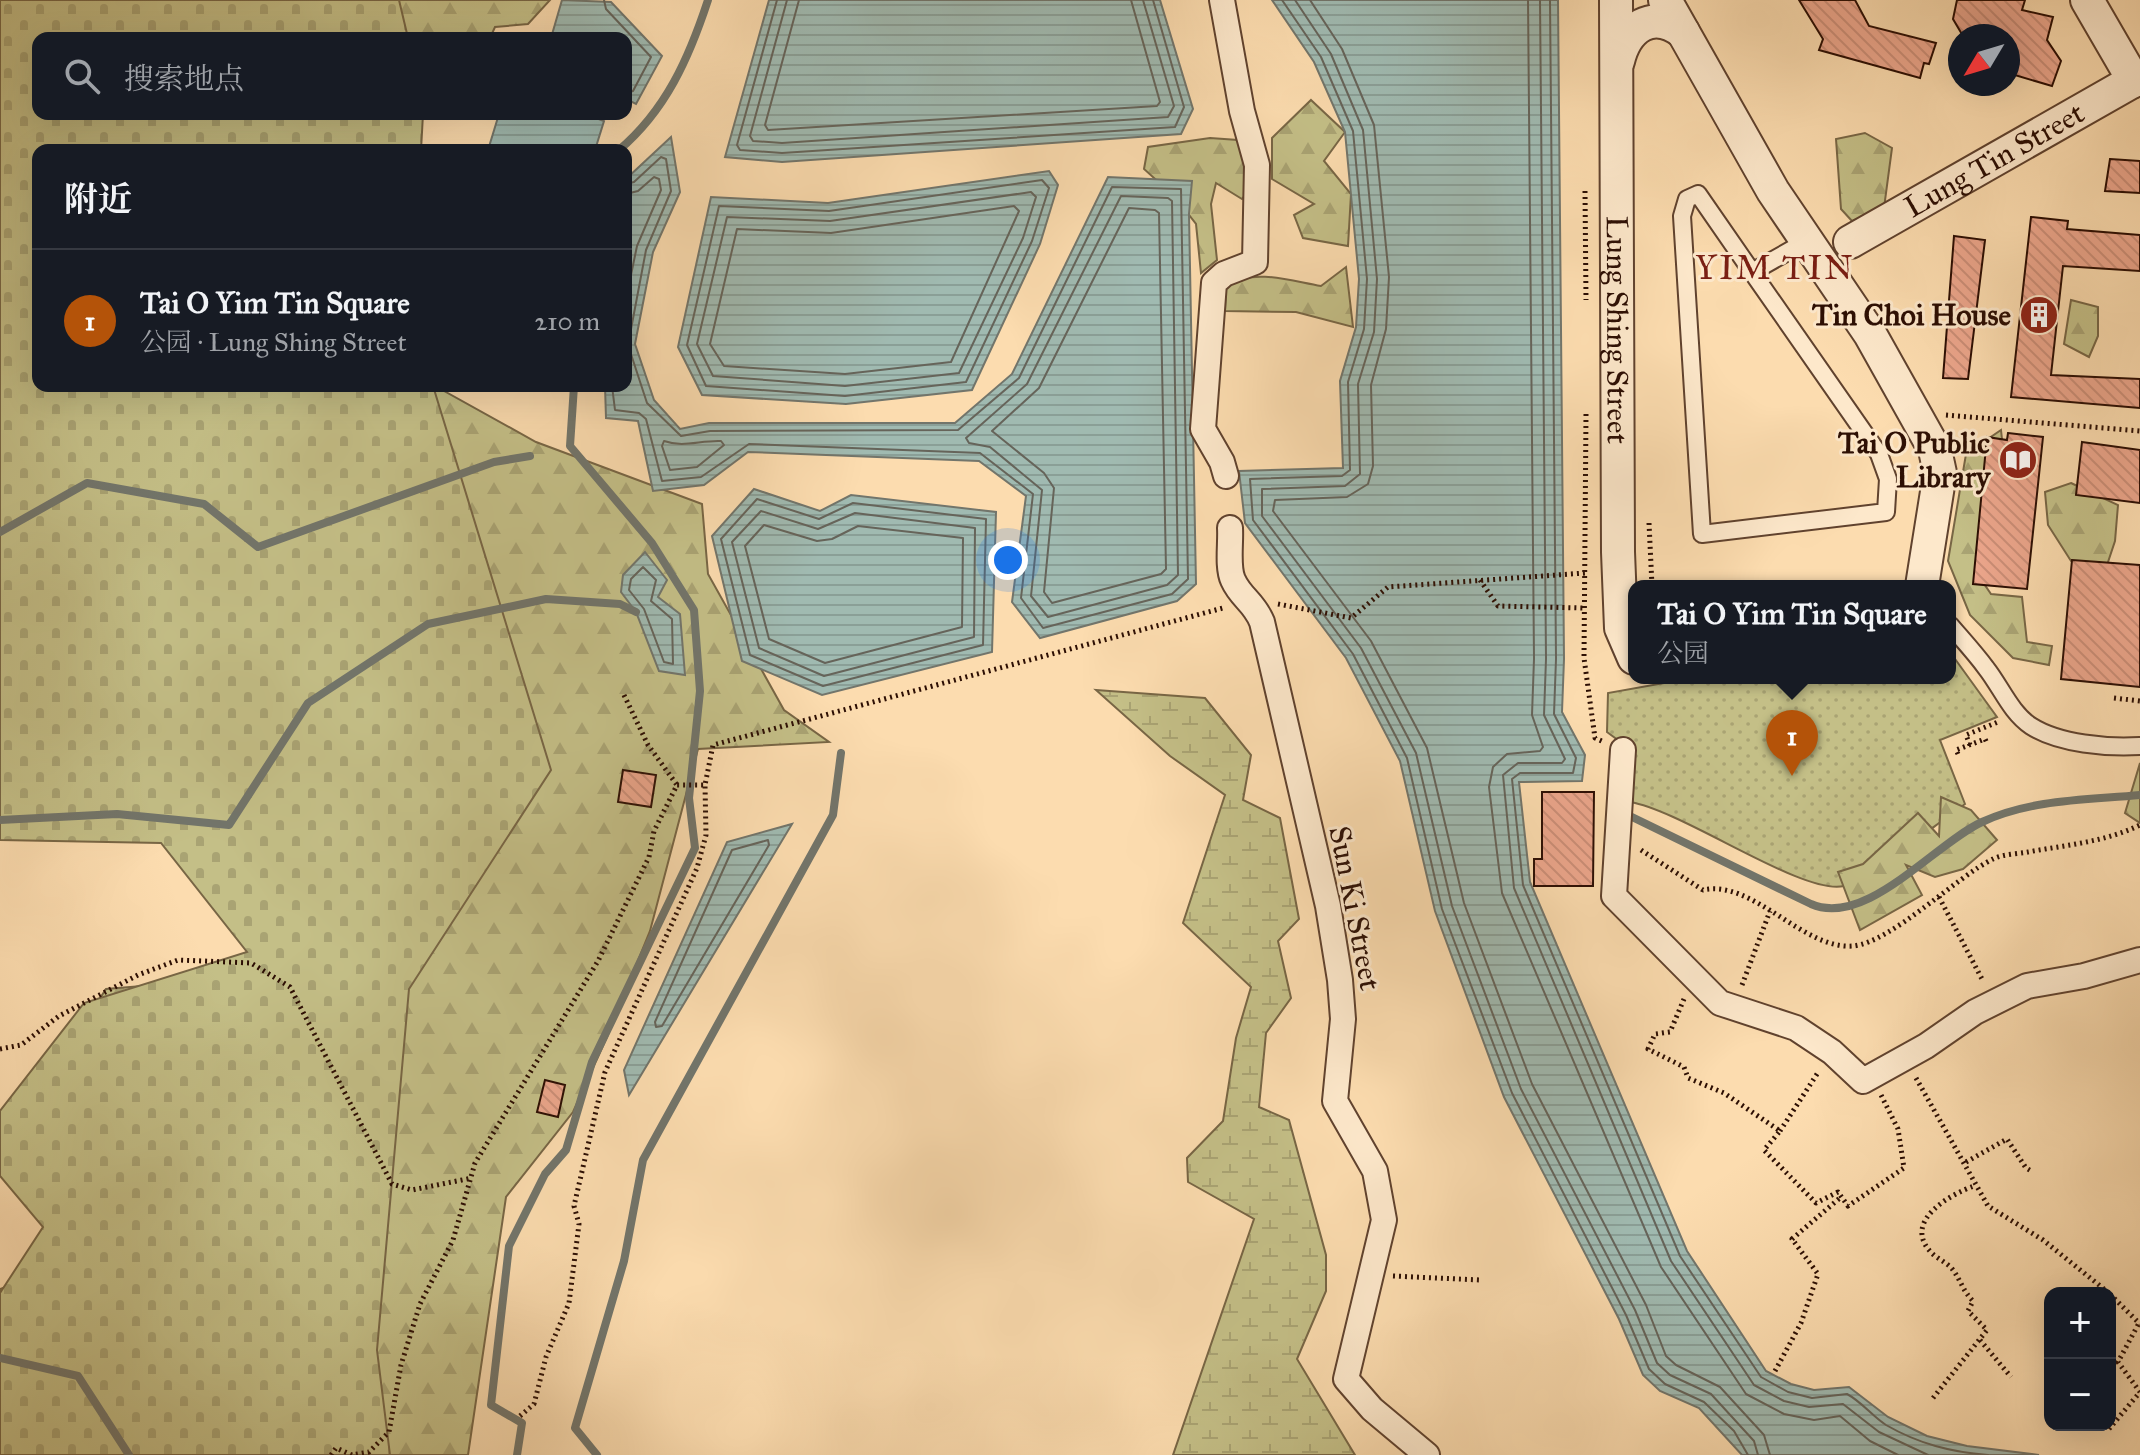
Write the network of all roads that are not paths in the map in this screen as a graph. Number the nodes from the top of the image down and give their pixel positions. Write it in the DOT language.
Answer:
graph roads {
  1 [pos="1222,0"];
  2 [pos="1616,0"];
  3 [pos="1665,0"];
  4 [pos="2087,0"];
  5 [pos="1683,32"];
  6 [pos="1616,68"];
  7 [pos="2137,79"];
  8 [pos="1805,242"];
  9 [pos="1850,242"];
  10 [pos="1752,272"];
  11 [pos="1226,476"];
  12 [pos="1230,528"];
  13 [pos="1923,580"];
  14 [pos="1956,632"];
  15 [pos="1628,644"];
  16 [pos="2140,746"];
  17 [pos="1623,750"];
  18 [pos="2140,960"];
  19 [pos="1427,1455"];
  1 -- 11 [label="street"];
  2 -- 6 [label="street, Lung Shing Street"];
  3 -- 5 [label="street"];
  4 -- 7 [label="street"];
  5 -- 6 [label="street"];
  5 -- 8 [label="street"];
  6 -- 15 [label="street, Lung Shing Street"];
  7 -- 9 [label="street, Lung Tin Street"];
  8 -- 10 [label="lane"];
  8 -- 13 [label="street"];
  10 -- 10 [label="lane"];
  12 -- 19 [label="street, Sun Ki Street"];
  14 -- 16 [label="lane"];
  17 -- 18 [label="street"];
}
